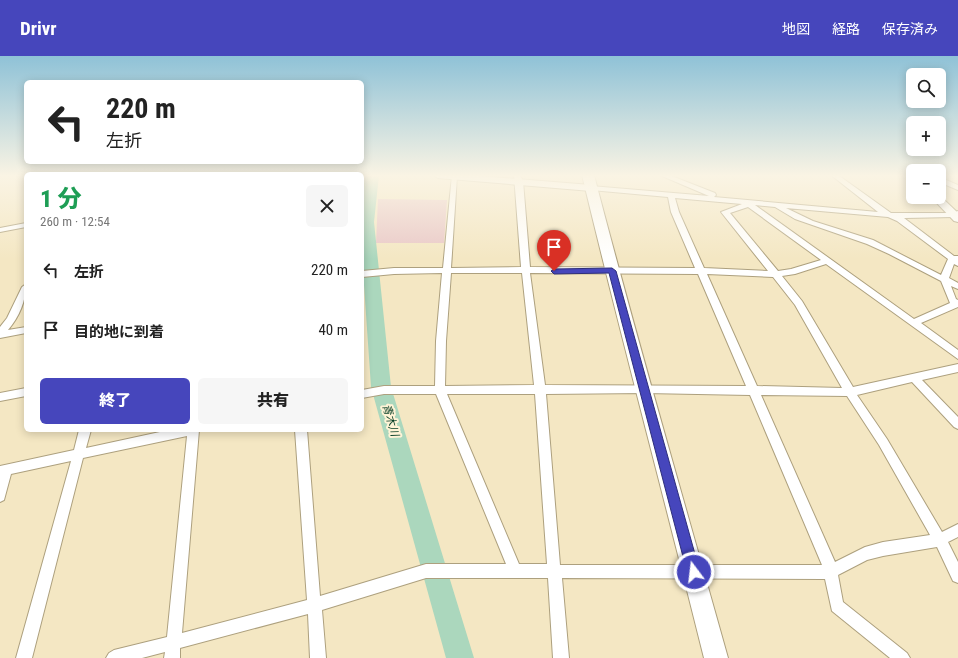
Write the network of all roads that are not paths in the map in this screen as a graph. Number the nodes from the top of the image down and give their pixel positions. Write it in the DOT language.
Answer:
graph roads {
  1 [pos="452,203"];
  2 [pos="520,203"];
  3 [pos="595,203"];
  4 [pos="673,203"];
  5 [pos="747,203"];
  6 [pos="750,203"];
  7 [pos="872,203"];
  8 [pos="777,204"];
  9 [pos="944,204"];
  10 [pos="893,215"];
  11 [pos="957,216"];
  12 [pos="24,225"];
  13 [pos="0,230"];
  14 [pos="956,260"];
  15 [pos="827,261"];
  16 [pos="612,271"];
  17 [pos="447,272"];
  18 [pos="526,272"];
  19 [pos="700,272"];
  20 [pos="364,274"];
  21 [pos="776,274"];
  22 [pos="944,279"];
  23 [pos="958,286"];
  24 [pos="24,291"];
  25 [pos="956,304"];
  26 [pos="913,323"];
  27 [pos="24,330"];
  28 [pos="0,334"];
  29 [pos="958,355"];
  30 [pos="958,368"];
  31 [pos="914,378"];
  32 [pos="645,389"];
  33 [pos="440,390"];
  34 [pos="540,390"];
  35 [pos="753,391"];
  36 [pos="24,392"];
  37 [pos="850,392"];
  38 [pos="364,394"];
  39 [pos="0,397"];
  40 [pos="958,424"];
  41 [pos="84,432"];
  42 [pos="183,432"];
  43 [pos="192,432"];
  44 [pos="301,432"];
  45 [pos="79,454"];
  46 [pos="3,470"];
  47 [pos="0,496"];
  48 [pos="958,530"];
  49 [pos="940,540"];
  50 [pos="515,571"];
  51 [pos="554,571"];
  52 [pos="694,572"];
  53 [pos="830,572"];
  54 [pos="958,576"];
  55 [pos="314,605"];
  56 [pos="174,641"];
  57 [pos="24,658"];
  58 [pos="114,658"];
  59 [pos="172,658"];
  60 [pos="318,658"];
  61 [pos="561,658"];
  62 [pos="716,658"];
  63 [pos="902,658"];
  1 -- 17 [label="street"];
  2 -- 18 [label="street"];
  3 -- 16 [label="main road"];
  4 -- 19 [label="street"];
  5 -- 15 [label="street"];
  5 -- 21 [label="street"];
  6 -- 8 [label="street"];
  7 -- 10 [label="street"];
  8 -- 10 [label="street"];
  8 -- 22 [label="street"];
  9 -- 11 [label="street"];
  10 -- 11 [label="street"];
  10 -- 14 [label="street"];
  12 -- 13 [label="street"];
  14 -- 22 [label="street"];
  15 -- 21 [label="street"];
  15 -- 26 [label="street"];
  16 -- 18 [label="street"];
  16 -- 19 [label="street"];
  16 -- 32 [label="main road"];
  17 -- 18 [label="street"];
  17 -- 20 [label="street"];
  17 -- 33 [label="street"];
  18 -- 34 [label="street"];
  19 -- 21 [label="street"];
  19 -- 35 [label="street"];
  21 -- 37 [label="street"];
  22 -- 23 [label="street"];
  22 -- 25 [label="street"];
  24 -- 28 [label="street"];
  25 -- 26 [label="street"];
  26 -- 29 [label="street"];
  27 -- 28 [label="street"];
  30 -- 31 [label="street"];
  31 -- 37 [label="street"];
  31 -- 40 [label="street"];
  32 -- 34 [label="street"];
  32 -- 35 [label="street"];
  32 -- 52 [label="main road"];
  33 -- 34 [label="street"];
  33 -- 38 [label="street"];
  33 -- 50 [label="street"];
  34 -- 51 [label="street"];
  35 -- 37 [label="street"];
  35 -- 53 [label="street"];
  36 -- 39 [label="street"];
  37 -- 49 [label="street"];
  41 -- 45 [label="street"];
  42 -- 45 [label="street"];
  43 -- 56 [label="street"];
  44 -- 55 [label="street"];
  45 -- 46 [label="street"];
  45 -- 57 [label="street"];
  46 -- 47 [label="street"];
  48 -- 49 [label="street"];
  49 -- 53 [label="street"];
  49 -- 54 [label="street"];
  50 -- 51 [label="street"];
  50 -- 55 [label="street"];
  51 -- 52 [label="street"];
  51 -- 61 [label="street"];
  52 -- 53 [label="street"];
  52 -- 62 [label="main road"];
  53 -- 63 [label="street"];
  55 -- 56 [label="street"];
  55 -- 60 [label="street"];
  56 -- 58 [label="street"];
  56 -- 59 [label="street"];
}
